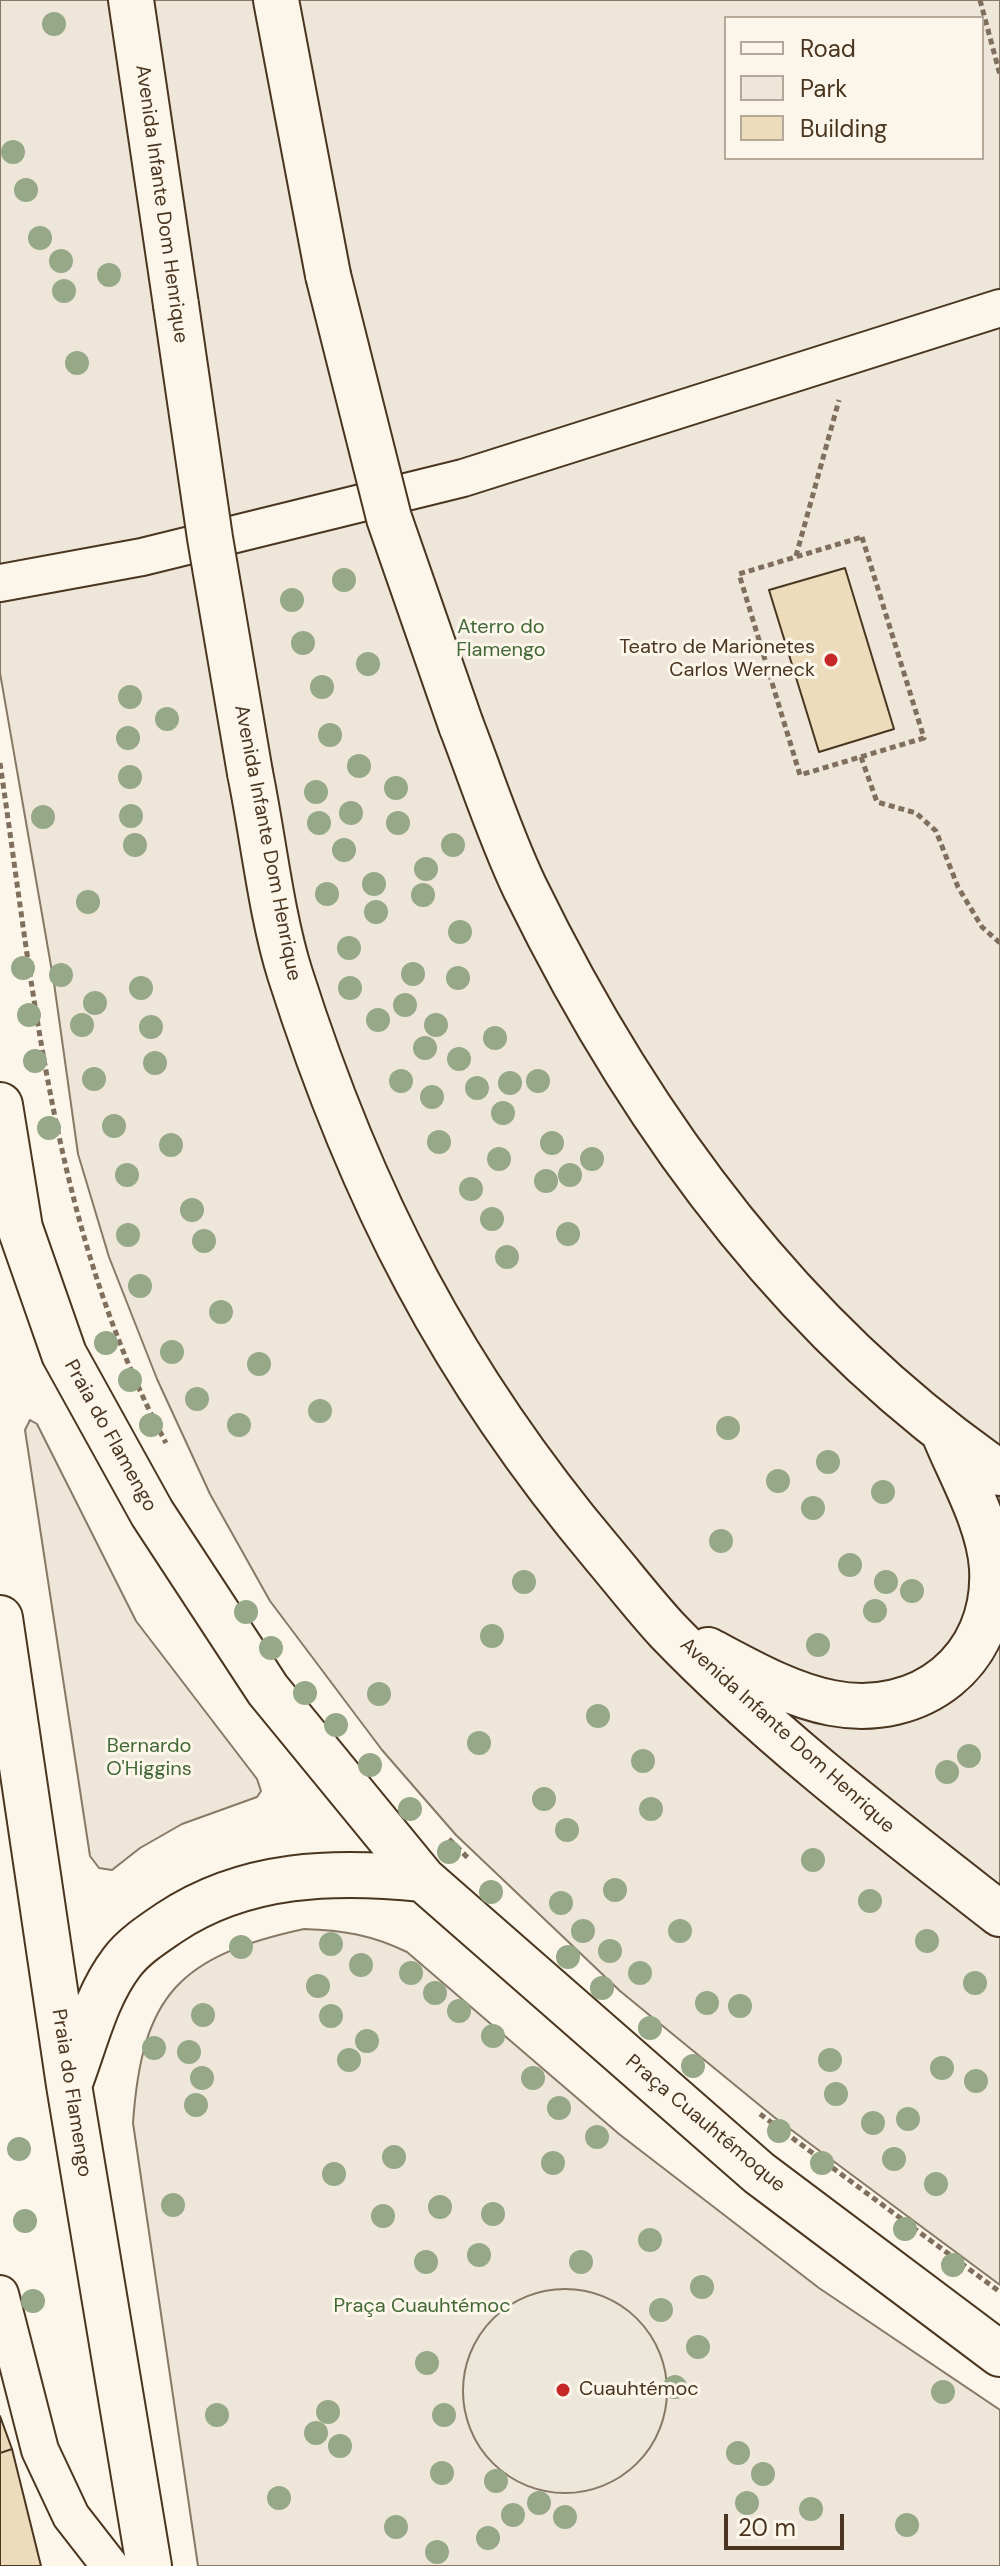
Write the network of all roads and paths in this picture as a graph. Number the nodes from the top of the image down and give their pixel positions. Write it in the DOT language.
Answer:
graph roads {
  1 [pos="131,0"];
  2 [pos="276,0"];
  3 [pos="980,0"];
  4 [pos="1000,75"];
  5 [pos="1000,308"];
  6 [pos="851,356"];
  7 [pos="796,557"];
  8 [pos="0,583"];
  9 [pos="861,757"];
  10 [pos="0,763"];
  11 [pos="1000,943"];
  12 [pos="0,1105"];
  13 [pos="945,1436"];
  14 [pos="168,1447"];
  15 [pos="1000,1473"];
  16 [pos="0,1618"];
  17 [pos="667,1629"];
  18 [pos="443,1833"];
  19 [pos="475,1864"];
  20 [pos="423,1879"];
  21 [pos="1000,1914"];
  22 [pos="69,2085"];
  23 [pos="753,2108"];
  24 [pos="1000,2292"];
  25 [pos="0,2294"];
  26 [pos="1000,2354"];
  27 [pos="110,2566"];
  28 [pos="149,2566"];
  1 -- 17 [label="main road, Avenida Infante Dom Henrique, bridge"];
  2 -- 13 [label="main road, bridge"];
  3 -- 4 [label="path"];
  5 -- 6 [label="street"];
  6 -- 7 [label="path"];
  6 -- 8 [label="street"];
  7 -- 9 [label="path"];
  7 -- 9 [label="path"];
  9 -- 11 [label="path"];
  10 -- 14 [label="path"];
  12 -- 20 [label="main road, Praia do Flamengo"];
  13 -- 15 [label="main road"];
  13 -- 17 [label="main road"];
  16 -- 22 [label="main road, Praia do Flamengo"];
  17 -- 21 [label="main road, Avenida Infante Dom Henrique"];
  18 -- 19 [label="path"];
  20 -- 22 [label="main road"];
  20 -- 26 [label="main road, Praça Cuauhtémoque"];
  22 -- 28 [label="main road, Praia do Flamengo"];
  23 -- 24 [label="path"];
  25 -- 27 [label="street"];
}
